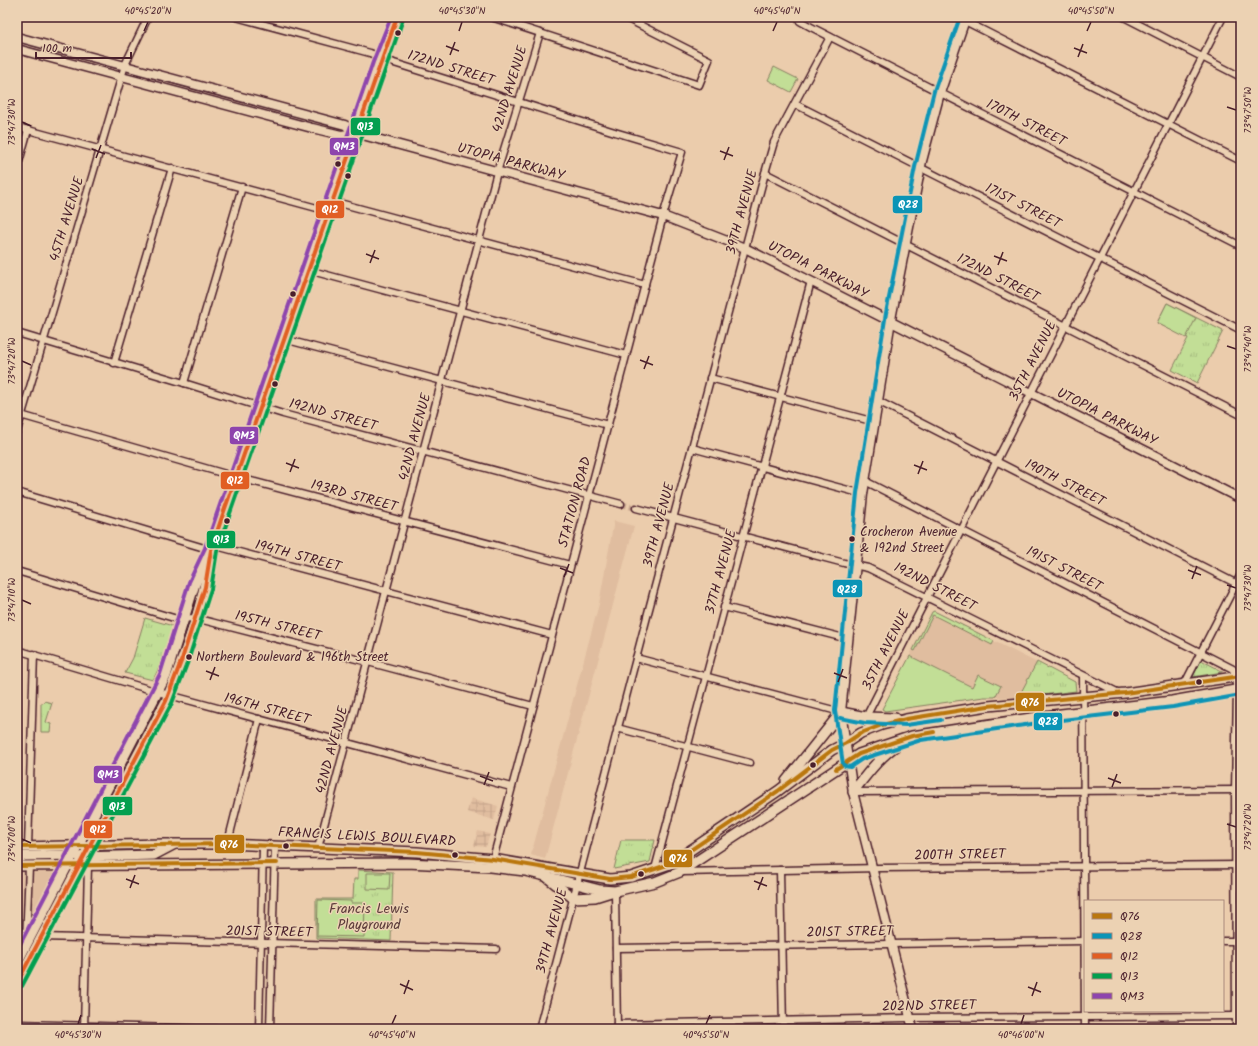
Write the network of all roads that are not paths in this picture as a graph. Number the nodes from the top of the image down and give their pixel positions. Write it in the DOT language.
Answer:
graph roads {
  1 [pos="148,17"];
  2 [pos="236,17"];
  3 [pos="397,17"];
  4 [pos="491,17"];
  5 [pos="624,17"];
  6 [pos="640,17"];
  7 [pos="1124,17"];
  8 [pos="1223,17"];
  9 [pos="962,18"];
  10 [pos="802,19"];
  11 [pos="636,23"];
  12 [pos="540,32"];
  13 [pos="17,37"];
  14 [pos="830,37"];
  15 [pos="17,49"];
  16 [pos="382,57"];
  17 [pos="1202,57"];
  18 [pos="125,65"];
  19 [pos="122,77"];
  20 [pos="1241,77"];
  21 [pos="940,93"];
  22 [pos="518,101"];
  23 [pos="795,104"];
  24 [pos="1168,124"];
  25 [pos="17,127"];
  26 [pos="28,130"];
  27 [pos="355,133"];
  28 [pos="101,149"];
  29 [pos="682,152"];
  30 [pos="1241,161"];
  31 [pos="172,168"];
  32 [pos="921,168"];
  33 [pos="17,169"];
  34 [pos="497,172"];
  35 [pos="765,173"];
  36 [pos="242,187"];
  37 [pos="1134,191"];
  38 [pos="332,201"];
  39 [pos="328,211"];
  40 [pos="663,216"];
  41 [pos="480,241"];
  42 [pos="906,245"];
  43 [pos="1241,246"];
  44 [pos="745,248"];
  45 [pos="1100,259"];
  46 [pos="308,270"];
  47 [pos="811,281"];
  48 [pos="645,285"];
  49 [pos="461,311"];
  50 [pos="891,322"];
  51 [pos="1066,326"];
  52 [pos="1241,330"];
  53 [pos="17,334"];
  54 [pos="284,339"];
  55 [pos="44,341"];
  56 [pos="626,355"];
  57 [pos="114,363"];
  58 [pos="710,378"];
  59 [pos="442,381"];
  60 [pos="184,383"];
  61 [pos="1032,393"];
  62 [pos="780,396"];
  63 [pos="878,401"];
  64 [pos="260,407"];
  65 [pos="19,414"];
  66 [pos="1241,415"];
  67 [pos="875,422"];
  68 [pos="608,425"];
  69 [pos="17,431"];
  70 [pos="692,448"];
  71 [pos="423,452"];
  72 [pos="997,462"];
  73 [pos="762,466"];
  74 [pos="236,477"];
  75 [pos="865,482"];
  76 [pos="17,492"];
  77 [pos="863,494"];
  78 [pos="589,495"];
  79 [pos="1241,499"];
  80 [pos="621,504"];
  81 [pos="636,508"];
  82 [pos="673,518"];
  83 [pos="405,521"];
  84 [pos="962,530"];
  85 [pos="743,536"];
  86 [pos="211,550"];
  87 [pos="570,565"];
  88 [pos="856,565"];
  89 [pos="17,571"];
  90 [pos="1241,574"];
  91 [pos="1239,584"];
  92 [pos="386,591"];
  93 [pos="928,597"];
  94 [pos="724,607"];
  95 [pos="185,618"];
  96 [pos="195,618"];
  97 [pos="552,636"];
  98 [pos="848,639"];
  99 [pos="17,650"];
  100 [pos="1201,652"];
  101 [pos="34,654"];
  102 [pos="636,658"];
  103 [pos="368,662"];
  104 [pos="1084,676"];
  105 [pos="1238,676"];
  106 [pos="706,677"];
  107 [pos="1184,684"];
  108 [pos="1239,690"];
  109 [pos="158,692"];
  110 [pos="1119,693"];
  111 [pos="1084,697"];
  112 [pos="167,698"];
  113 [pos="533,706"];
  114 [pos="841,712"];
  115 [pos="1084,712"];
  116 [pos="866,717"];
  117 [pos="906,719"];
  118 [pos="259,720"];
  119 [pos="617,728"];
  120 [pos="912,736"];
  121 [pos="346,743"];
  122 [pos="846,743"];
  123 [pos="687,747"];
  124 [pos="848,761"];
  125 [pos="750,763"];
  126 [pos="511,787"];
  127 [pos="1238,790"];
  128 [pos="778,791"];
  129 [pos="1084,791"];
  130 [pos="853,792"];
  131 [pos="176,844"];
  132 [pos="228,844"];
  133 [pos="78,846"];
  134 [pos="263,846"];
  135 [pos="276,846"];
  136 [pos="28,847"];
  137 [pos="88,847"];
  138 [pos="17,848"];
  139 [pos="318,848"];
  140 [pos="17,859"];
  141 [pos="493,859"];
  142 [pos="69,861"];
  143 [pos="83,862"];
  144 [pos="262,863"];
  145 [pos="275,863"];
  146 [pos="1238,865"];
  147 [pos="17,866"];
  148 [pos="29,866"];
  149 [pos="1084,866"];
  150 [pos="871,868"];
  151 [pos="655,869"];
  152 [pos="780,870"];
  153 [pos="680,872"];
  154 [pos="579,874"];
  155 [pos="545,876"];
  156 [pos="577,884"];
  157 [pos="615,891"];
  158 [pos="573,898"];
  159 [pos="1084,900"];
  160 [pos="41,937"];
  161 [pos="86,939"];
  162 [pos="1084,941"];
  163 [pos="1224,941"];
  164 [pos="1238,941"];
  165 [pos="891,943"];
  166 [pos="26,944"];
  167 [pos="260,944"];
  168 [pos="272,944"];
  169 [pos="781,946"];
  170 [pos="616,948"];
  171 [pos="496,949"];
  172 [pos="17,963"];
  173 [pos="17,983"];
  174 [pos="1085,1012"];
  175 [pos="1238,1016"];
  176 [pos="1085,1017"];
  177 [pos="910,1018"];
  178 [pos="782,1021"];
  179 [pos="17,1024"];
  180 [pos="617,1026"];
  181 [pos="84,1027"];
  182 [pos="216,1029"];
  183 [pos="259,1029"];
  184 [pos="270,1029"];
  185 [pos="539,1029"];
  186 [pos="782,1029"];
  187 [pos="913,1029"];
  188 [pos="1085,1029"];
  189 [pos="1236,1029"];
  1 -- 18 [label="street, 45TH AVENUE"];
  2 -- 16 [label="street, 172ND STREET"];
  3 -- 16 [label="main road"];
  4 -- 12 [label="street"];
  5 -- 11 [label="street"];
  6 -- 11 [label="street"];
  7 -- 17 [label="street"];
  8 -- 17 [label="street, 35TH AVENUE"];
  9 -- 21 [label="main road"];
  9 -- 24 [label="street"];
  10 -- 14 [label="street, 170TH STREET"];
  11 -- 12 [label="street"];
  12 -- 22 [label="street, 42ND AVENUE"];
  13 -- 18 [label="main road, UTOPIA PARKWAY"];
  14 -- 21 [label="street, 170TH STREET"];
  14 -- 23 [label="street, 39TH AVENUE"];
  15 -- 19 [label="main road, UTOPIA PARKWAY"];
  16 -- 22 [label="street, 172ND STREET"];
  16 -- 27 [label="main road"];
  17 -- 20 [label="street"];
  17 -- 24 [label="street, 35TH AVENUE"];
  18 -- 19 [label="street, 45TH AVENUE"];
  18 -- 27 [label="main road, UTOPIA PARKWAY"];
  19 -- 27 [label="main road, UTOPIA PARKWAY"];
  19 -- 28 [label="street, 45TH AVENUE"];
  21 -- 32 [label="main road"];
  21 -- 37 [label="street, 170TH STREET"];
  22 -- 29 [label="street, 172ND STREET"];
  22 -- 34 [label="street, 42ND AVENUE"];
  23 -- 32 [label="street, 171ST STREET"];
  23 -- 35 [label="street, 39TH AVENUE"];
  24 -- 30 [label="street"];
  24 -- 37 [label="street, 35TH AVENUE"];
  25 -- 26 [label="street"];
  26 -- 28 [label="street"];
  26 -- 33 [label="street"];
  27 -- 34 [label="main road, UTOPIA PARKWAY"];
  27 -- 38 [label="main road"];
  28 -- 31 [label="street"];
  28 -- 55 [label="street, 45TH AVENUE"];
  29 -- 40 [label="street, STATION ROAD"];
  31 -- 36 [label="street"];
  31 -- 57 [label="street"];
  32 -- 42 [label="main road"];
  32 -- 45 [label="street, 171ST STREET"];
  34 -- 40 [label="main road, UTOPIA PARKWAY"];
  34 -- 41 [label="street, 42ND AVENUE"];
  35 -- 42 [label="street, 172ND STREET"];
  35 -- 44 [label="street, 39TH AVENUE"];
  36 -- 39 [label="street"];
  36 -- 60 [label="street"];
  37 -- 43 [label="street, 170TH STREET"];
  37 -- 45 [label="street, 35TH AVENUE"];
  38 -- 39 [label="main road"];
  38 -- 41 [label="street"];
  39 -- 46 [label="main road"];
  40 -- 44 [label="main road, UTOPIA PARKWAY"];
  40 -- 48 [label="street, STATION ROAD"];
  41 -- 48 [label="street"];
  41 -- 49 [label="street, 42ND AVENUE"];
  42 -- 50 [label="main road"];
  42 -- 51 [label="street, 172ND STREET"];
  44 -- 47 [label="main road, UTOPIA PARKWAY"];
  44 -- 58 [label="street, 39TH AVENUE"];
  45 -- 51 [label="street, 35TH AVENUE"];
  45 -- 52 [label="street, 171ST STREET"];
  46 -- 49 [label="street"];
  46 -- 54 [label="main road"];
  47 -- 50 [label="main road, UTOPIA PARKWAY"];
  47 -- 62 [label="street, 37TH AVENUE"];
  48 -- 56 [label="street, STATION ROAD"];
  49 -- 56 [label="street"];
  49 -- 59 [label="street, 42ND AVENUE"];
  50 -- 61 [label="main road, UTOPIA PARKWAY"];
  50 -- 63 [label="main road"];
  51 -- 61 [label="street, 35TH AVENUE"];
  51 -- 66 [label="street, 172ND STREET"];
  53 -- 55 [label="street, 192ND STREET"];
  54 -- 59 [label="street"];
  54 -- 64 [label="main road"];
  55 -- 57 [label="street, 192ND STREET"];
  55 -- 65 [label="street, 45TH AVENUE"];
  56 -- 68 [label="street, STATION ROAD"];
  57 -- 60 [label="street, 192ND STREET"];
  58 -- 62 [label="street"];
  58 -- 70 [label="street, 39TH AVENUE"];
  59 -- 68 [label="street"];
  59 -- 71 [label="street, 42ND AVENUE"];
  60 -- 64 [label="street, 192ND STREET"];
  61 -- 72 [label="street, 35TH AVENUE"];
  61 -- 79 [label="main road, UTOPIA PARKWAY"];
  62 -- 67 [label="street"];
  62 -- 73 [label="street, 37TH AVENUE"];
  63 -- 67 [label="main road"];
  63 -- 72 [label="street, 190TH STREET"];
  64 -- 71 [label="street, 192ND STREET"];
  64 -- 74 [label="main road"];
  65 -- 69 [label="street, 45TH AVENUE"];
  65 -- 74 [label="street, 193RD STREET"];
  67 -- 75 [label="main road"];
  68 -- 78 [label="street, STATION ROAD"];
  70 -- 73 [label="street"];
  70 -- 82 [label="street, 39TH AVENUE"];
  71 -- 78 [label="street, 192ND STREET"];
  71 -- 83 [label="street, 42ND AVENUE"];
  72 -- 84 [label="street, 35TH AVENUE"];
  72 -- 91 [label="street, 190TH STREET"];
  73 -- 77 [label="street"];
  73 -- 85 [label="street, 37TH AVENUE"];
  74 -- 83 [label="street, 193RD STREET"];
  74 -- 86 [label="main road"];
  75 -- 77 [label="main road"];
  75 -- 84 [label="street, 191ST STREET"];
  76 -- 86 [label="street, 194TH STREET"];
  77 -- 88 [label="main road"];
  78 -- 80 [label="street, 192ND STREET"];
  78 -- 87 [label="street, STATION ROAD"];
  81 -- 82 [label="street, 192ND STREET"];
  82 -- 85 [label="street, 192ND STREET"];
  82 -- 102 [label="street, 39TH AVENUE"];
  83 -- 87 [label="street, 193RD STREET"];
  83 -- 92 [label="street, 42ND AVENUE"];
  84 -- 93 [label="street, 35TH AVENUE"];
  84 -- 100 [label="street, 191ST STREET"];
  85 -- 88 [label="street, 192ND STREET"];
  85 -- 94 [label="street, 37TH AVENUE"];
  86 -- 92 [label="street, 194TH STREET"];
  86 -- 95 [label="main road"];
  86 -- 96 [label="main road"];
  87 -- 97 [label="street, STATION ROAD"];
  88 -- 93 [label="street, 192ND STREET"];
  88 -- 98 [label="main road"];
  89 -- 95 [label="street, 195TH STREET"];
  90 -- 91 [label="street"];
  91 -- 100 [label="street"];
  92 -- 97 [label="street, 194TH STREET"];
  92 -- 103 [label="street, 42ND AVENUE"];
  93 -- 104 [label="street, 192ND STREET"];
  93 -- 116 [label="street, 35TH AVENUE"];
  94 -- 98 [label="street"];
  94 -- 106 [label="street, 37TH AVENUE"];
  95 -- 96 [label="street, 195TH STREET"];
  95 -- 109 [label="main road"];
  96 -- 103 [label="street, 195TH STREET"];
  96 -- 112 [label="main road"];
  97 -- 113 [label="street, STATION ROAD"];
  98 -- 114 [label="main road"];
  99 -- 101 [label="street, 196TH STREET"];
  100 -- 105 [label="street, 191ST STREET"];
  100 -- 107 [label="street"];
  101 -- 109 [label="street, 196TH STREET"];
  101 -- 136 [label="street"];
  102 -- 106 [label="street"];
  102 -- 119 [label="street, 39TH AVENUE"];
  103 -- 113 [label="street, 195TH STREET"];
  103 -- 121 [label="street, 42ND AVENUE"];
  104 -- 110 [label="street, 192ND STREET"];
  104 -- 111 [label="street"];
  105 -- 107 [label="main road, FRANCIS LEWIS BOULEVARD"];
  105 -- 108 [label="street"];
  106 -- 114 [label="street"];
  106 -- 123 [label="street, 37TH AVENUE"];
  107 -- 110 [label="main road, FRANCIS LEWIS BOULEVARD"];
  108 -- 115 [label="main road, FRANCIS LEWIS BOULEVARD"];
  108 -- 127 [label="street"];
  109 -- 112 [label="street, 196TH STREET"];
  109 -- 133 [label="main road"];
  110 -- 111 [label="main road, FRANCIS LEWIS BOULEVARD"];
  111 -- 115 [label="street"];
  111 -- 117 [label="main road, FRANCIS LEWIS BOULEVARD"];
  112 -- 118 [label="street, 196TH STREET"];
  112 -- 137 [label="main road"];
  113 -- 126 [label="street, STATION ROAD"];
  114 -- 116 [label="main road"];
  114 -- 122 [label="main road"];
  114 -- 128 [label="main road"];
  115 -- 120 [label="main road, FRANCIS LEWIS BOULEVARD"];
  115 -- 129 [label="street"];
  116 -- 117 [label="main road"];
  117 -- 122 [label="main road, FRANCIS LEWIS BOULEVARD"];
  118 -- 121 [label="street, 196TH STREET"];
  118 -- 132 [label="street"];
  119 -- 123 [label="street"];
  119 -- 154 [label="street, 39TH AVENUE"];
  120 -- 124 [label="main road, FRANCIS LEWIS BOULEVARD"];
  120 -- 130 [label="main road"];
  121 -- 126 [label="street, 196TH STREET"];
  121 -- 139 [label="street, 42ND AVENUE"];
  122 -- 124 [label="main road"];
  122 -- 128 [label="main road, FRANCIS LEWIS BOULEVARD"];
  123 -- 125 [label="street"];
  123 -- 151 [label="street, 37TH AVENUE"];
  124 -- 130 [label="main road"];
  124 -- 153 [label="main road, FRANCIS LEWIS BOULEVARD"];
  126 -- 141 [label="street, STATION ROAD"];
  127 -- 129 [label="street"];
  127 -- 146 [label="street"];
  128 -- 151 [label="main road, FRANCIS LEWIS BOULEVARD"];
  129 -- 130 [label="street"];
  129 -- 149 [label="street"];
  130 -- 150 [label="main road"];
  131 -- 132 [label="main road, FRANCIS LEWIS BOULEVARD"];
  131 -- 137 [label="main road, FRANCIS LEWIS BOULEVARD"];
  131 -- 143 [label="main road"];
  132 -- 134 [label="main road, FRANCIS LEWIS BOULEVARD"];
  133 -- 136 [label="main road, FRANCIS LEWIS BOULEVARD"];
  133 -- 137 [label="main road, FRANCIS LEWIS BOULEVARD"];
  133 -- 142 [label="main road"];
  134 -- 135 [label="main road, FRANCIS LEWIS BOULEVARD"];
  134 -- 144 [label="street"];
  135 -- 139 [label="main road, FRANCIS LEWIS BOULEVARD"];
  135 -- 145 [label="street"];
  136 -- 138 [label="main road, FRANCIS LEWIS BOULEVARD"];
  137 -- 142 [label="main road"];
  137 -- 143 [label="main road"];
  139 -- 141 [label="main road, FRANCIS LEWIS BOULEVARD"];
  140 -- 142 [label="main road"];
  141 -- 154 [label="main road, FRANCIS LEWIS BOULEVARD"];
  142 -- 143 [label="main road, FRANCIS LEWIS BOULEVARD"];
  142 -- 148 [label="main road, FRANCIS LEWIS BOULEVARD"];
  142 -- 166 [label="main road"];
  143 -- 144 [label="main road, FRANCIS LEWIS BOULEVARD"];
  143 -- 160 [label="main road"];
  143 -- 161 [label="street"];
  144 -- 145 [label="main road, FRANCIS LEWIS BOULEVARD"];
  144 -- 167 [label="street"];
  145 -- 155 [label="main road, FRANCIS LEWIS BOULEVARD"];
  145 -- 168 [label="street"];
  146 -- 149 [label="street, 200TH STREET"];
  146 -- 164 [label="street"];
  147 -- 148 [label="main road, FRANCIS LEWIS BOULEVARD"];
  148 -- 166 [label="street"];
  149 -- 150 [label="street, 200TH STREET"];
  149 -- 159 [label="street"];
  150 -- 152 [label="street, 200TH STREET"];
  150 -- 165 [label="main road"];
  151 -- 154 [label="main road, FRANCIS LEWIS BOULEVARD"];
  152 -- 153 [label="street, 200TH STREET"];
  152 -- 169 [label="street"];
  153 -- 157 [label="main road, FRANCIS LEWIS BOULEVARD"];
  154 -- 156 [label="street, 39TH AVENUE"];
  155 -- 156 [label="main road, FRANCIS LEWIS BOULEVARD"];
  155 -- 158 [label="main road"];
  156 -- 157 [label="main road, FRANCIS LEWIS BOULEVARD"];
  156 -- 158 [label="street, 39TH AVENUE"];
  157 -- 158 [label="main road"];
  157 -- 170 [label="street"];
  158 -- 185 [label="street, 39TH AVENUE"];
  160 -- 161 [label="street, 201ST STREET"];
  160 -- 173 [label="main road"];
  161 -- 167 [label="street, 201ST STREET"];
  161 -- 181 [label="street"];
  162 -- 165 [label="street, 201ST STREET"];
  163 -- 164 [label="street"];
  164 -- 175 [label="street"];
  165 -- 169 [label="street, 201ST STREET"];
  165 -- 177 [label="main road"];
  166 -- 172 [label="main road"];
  167 -- 168 [label="street, 201ST STREET"];
  167 -- 183 [label="street"];
  168 -- 171 [label="street, 201ST STREET"];
  168 -- 184 [label="street"];
  169 -- 170 [label="street, 201ST STREET"];
  169 -- 178 [label="street"];
  170 -- 180 [label="street"];
  174 -- 176 [label="street"];
  175 -- 176 [label="street, 202ND STREET"];
  175 -- 189 [label="street"];
  176 -- 177 [label="street, 202ND STREET"];
  176 -- 188 [label="street"];
  177 -- 178 [label="street, 202ND STREET"];
  177 -- 187 [label="main road"];
  178 -- 180 [label="street, 202ND STREET"];
  178 -- 186 [label="street"];
  179 -- 181 [label="street"];
  181 -- 182 [label="street"];
}
